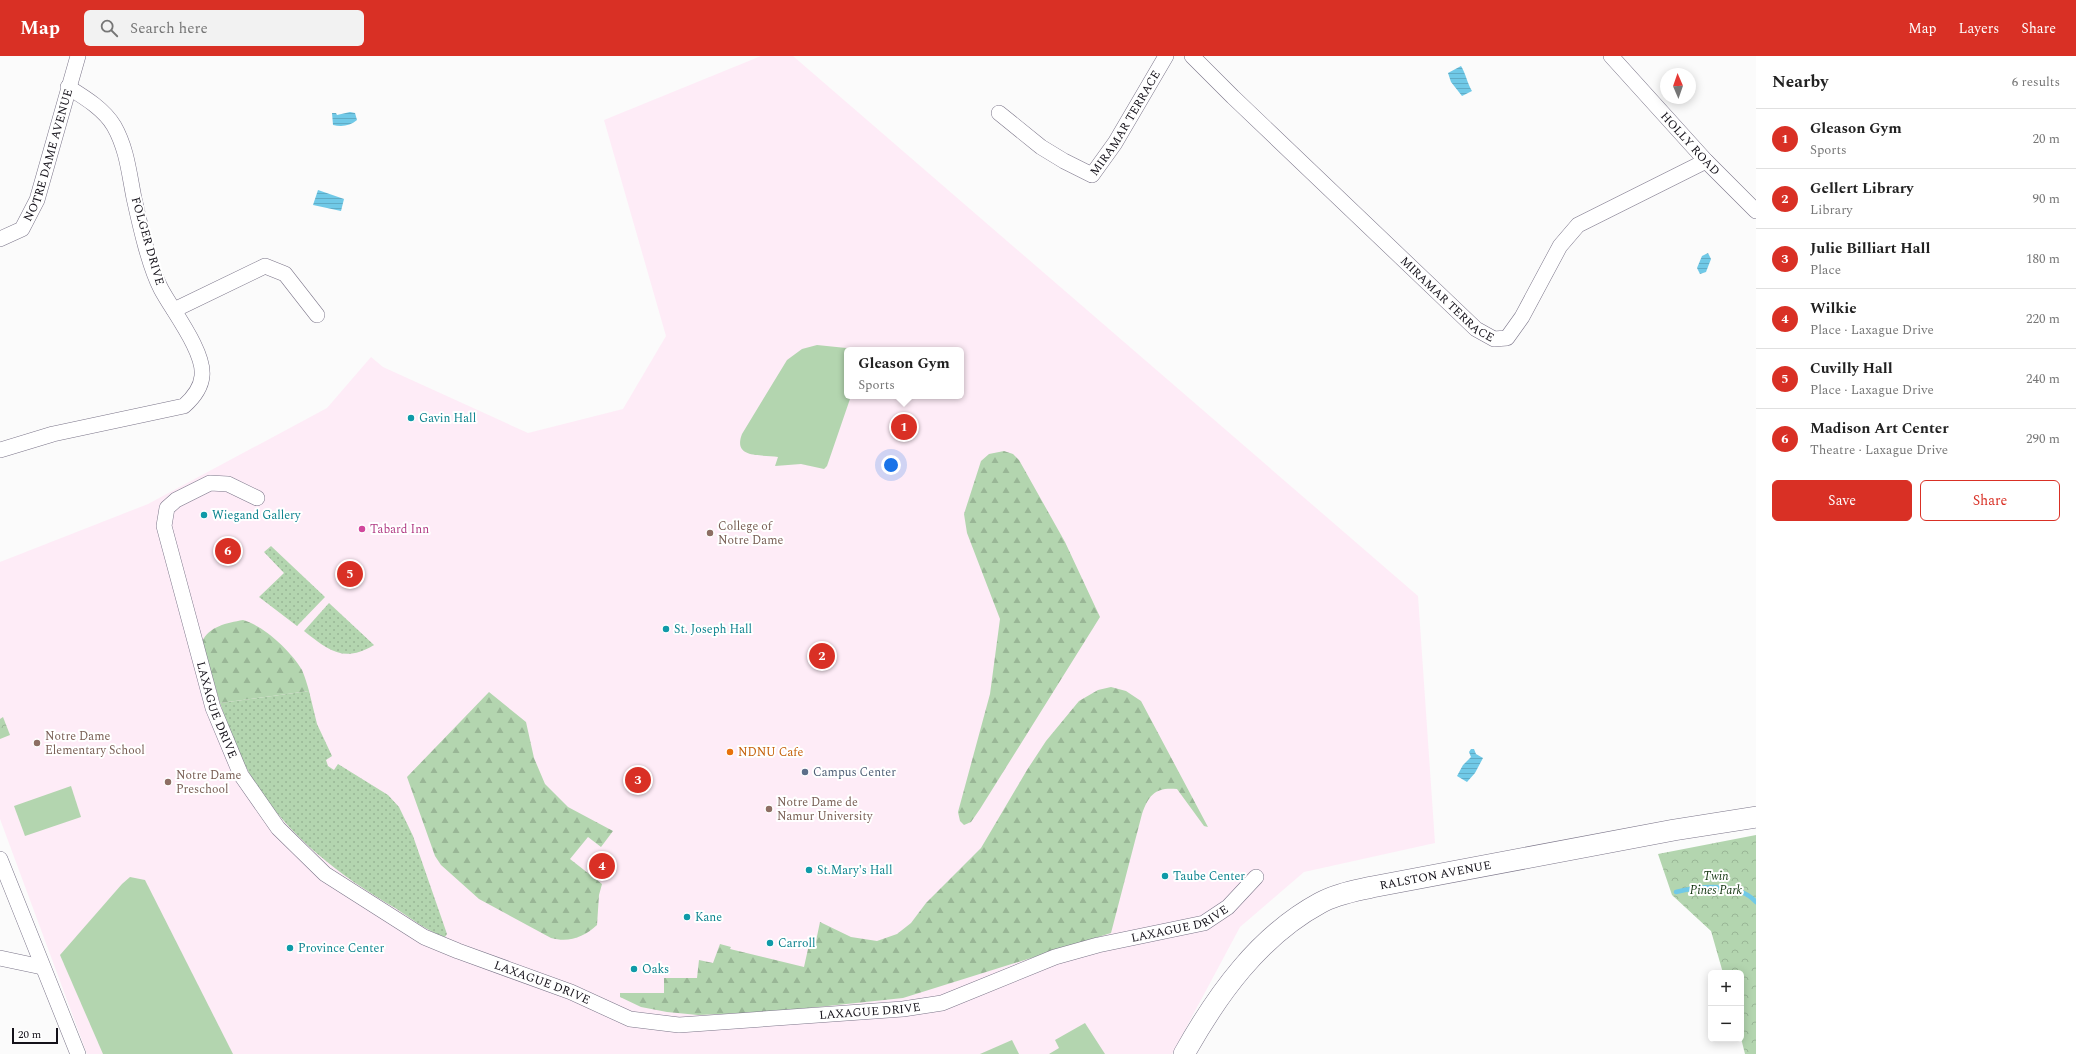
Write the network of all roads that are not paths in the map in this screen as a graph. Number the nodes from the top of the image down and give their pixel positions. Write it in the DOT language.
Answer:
graph roads {
  1 [pos="78,56"];
  2 [pos="1166,56"];
  3 [pos="1192,56"];
  4 [pos="1612,56"];
  5 [pos="68,87"];
  6 [pos="999,113"];
  7 [pos="1706,161"];
  8 [pos="1756,211"];
  9 [pos="0,239"];
  10 [pos="174,310"];
  11 [pos="317,315"];
  12 [pos="0,450"];
  13 [pos="257,498"];
  14 [pos="1756,817"];
  15 [pos="0,859"];
  16 [pos="1256,877"];
  17 [pos="0,958"];
  18 [pos="42,966"];
  19 [pos="78,1054"];
  20 [pos="1184,1054"];
  1 -- 5 [label="street, NOTRE DAME AVENUE"];
  2 -- 6 [label="street, MIRAMAR TERRACE"];
  3 -- 7 [label="street, MIRAMAR TERRACE"];
  4 -- 7 [label="street, HOLLY ROAD"];
  5 -- 9 [label="street, NOTRE DAME AVENUE"];
  5 -- 10 [label="street, FOLGER DRIVE"];
  7 -- 8 [label="street, HOLLY ROAD"];
  10 -- 11 [label="street"];
  10 -- 12 [label="street, FOLGER DRIVE"];
  13 -- 16 [label="street, LAXAGUE DRIVE"];
  14 -- 20 [label="main road, RALSTON AVENUE"];
  15 -- 18 [label="street"];
  17 -- 18 [label="street"];
  18 -- 19 [label="street"];
}
